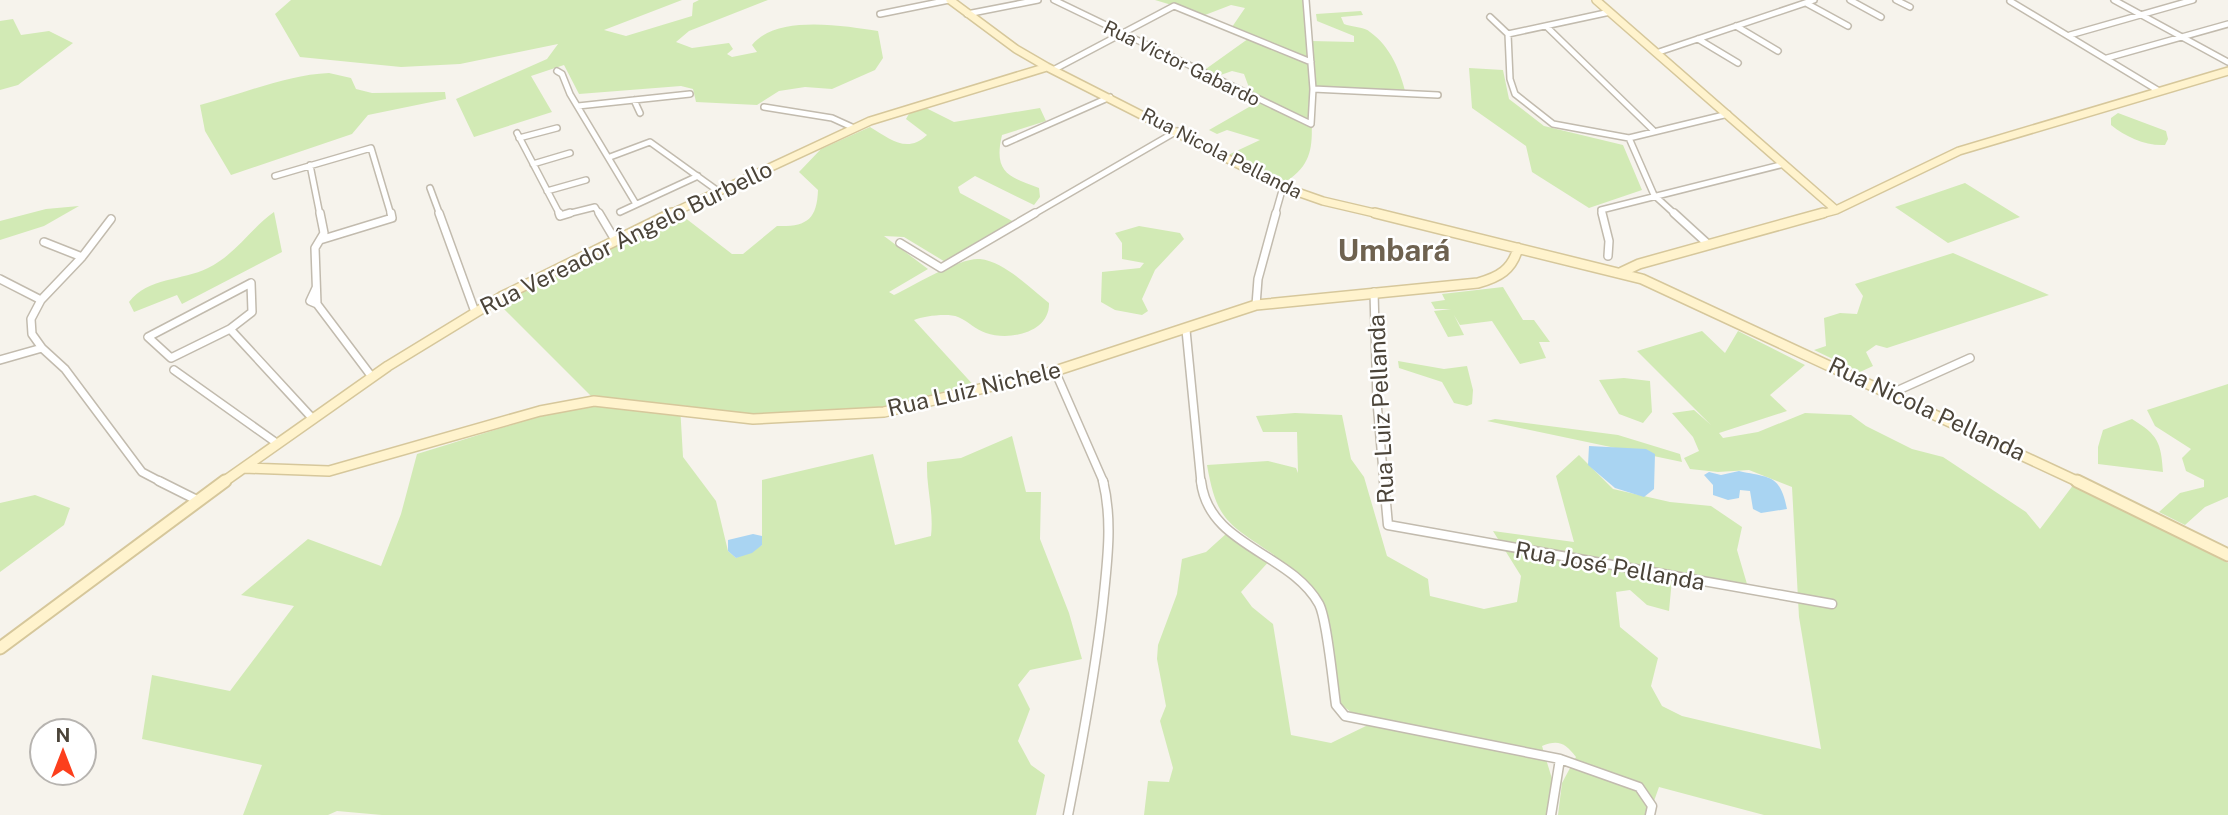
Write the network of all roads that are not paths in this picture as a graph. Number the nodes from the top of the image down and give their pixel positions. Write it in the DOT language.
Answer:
graph roads {
  1 [pos="950,0"];
  2 [pos="1038,0"];
  3 [pos="1054,0"];
  4 [pos="1306,0"];
  5 [pos="1596,0"];
  6 [pos="1814,0"];
  7 [pos="1850,0"];
  8 [pos="1896,0"];
  9 [pos="2017,0"];
  10 [pos="2114,0"];
  11 [pos="2193,0"];
  12 [pos="2010,1"];
  13 [pos="1015,2"];
  14 [pos="1806,3"];
  15 [pos="1910,7"];
  16 [pos="1610,12"];
  17 [pos="880,14"];
  18 [pos="2136,14"];
  19 [pos="967,15"];
  20 [pos="1490,17"];
  21 [pos="1881,17"];
  22 [pos="2228,24"];
  23 [pos="1546,26"];
  24 [pos="1736,26"];
  25 [pos="1849,26"];
  26 [pos="1120,33"];
  27 [pos="1508,34"];
  28 [pos="2070,35"];
  29 [pos="2182,38"];
  30 [pos="1698,39"];
  31 [pos="1778,51"];
  32 [pos="1656,53"];
  33 [pos="2107,58"];
  34 [pos="1311,62"];
  35 [pos="2228,62"];
  36 [pos="1738,63"];
  37 [pos="1050,68"];
  38 [pos="557,71"];
  39 [pos="2228,71"];
  40 [pos="1313,89"];
  41 [pos="2160,91"];
  42 [pos="690,94"];
  43 [pos="1438,94"];
  44 [pos="1110,97"];
  45 [pos="634,100"];
  46 [pos="578,106"];
  47 [pos="764,107"];
  48 [pos="640,113"];
  49 [pos="1728,114"];
  50 [pos="557,128"];
  51 [pos="854,128"];
  52 [pos="1653,130"];
  53 [pos="1177,131"];
  54 [pos="1629,138"];
  55 [pos="1006,143"];
  56 [pos="570,153"];
  57 [pos="610,157"];
  58 [pos="533,164"];
  59 [pos="1784,164"];
  60 [pos="310,165"];
  61 [pos="275,176"];
  62 [pos="698,176"];
  63 [pos="586,180"];
  64 [pos="1283,187"];
  65 [pos="430,188"];
  66 [pos="547,191"];
  67 [pos="718,191"];
  68 [pos="1654,195"];
  69 [pos="636,204"];
  70 [pos="1836,210"];
  71 [pos="620,212"];
  72 [pos="111,219"];
  73 [pos="320,240"];
  74 [pos="615,240"];
  75 [pos="44,242"];
  76 [pos="900,243"];
  77 [pos="1709,245"];
  78 [pos="1518,248"];
  79 [pos="1608,256"];
  80 [pos="82,257"];
  81 [pos="1622,272"];
  82 [pos="0,279"];
  83 [pos="1374,292"];
  84 [pos="41,300"];
  85 [pos="1256,306"];
  86 [pos="475,312"];
  87 [pos="230,329"];
  88 [pos="1186,330"];
  89 [pos="42,348"];
  90 [pos="1970,359"];
  91 [pos="0,360"];
  92 [pos="174,370"];
  93 [pos="1055,371"];
  94 [pos="372,377"];
  95 [pos="1892,393"];
  96 [pos="313,419"];
  97 [pos="278,444"];
  98 [pos="244,468"];
  99 [pos="197,500"];
  100 [pos="1388,525"];
  101 [pos="2228,555"];
  102 [pos="1832,604"];
  103 [pos="0,648"];
  104 [pos="1560,759"];
  105 [pos="1068,815"];
  106 [pos="1551,815"];
  107 [pos="1650,815"];
  1 -- 17 [label="street"];
  1 -- 19 [label="main road, Rua Nicola Pellanda"];
  2 -- 13 [label="street"];
  3 -- 26 [label="street, Rua Victor Gabardo"];
  4 -- 34 [label="street"];
  5 -- 16 [label="main road"];
  6 -- 14 [label="street"];
  7 -- 21 [label="street"];
  8 -- 15 [label="street"];
  9 -- 12 [label="street"];
  10 -- 18 [label="street"];
  11 -- 18 [label="street"];
  12 -- 28 [label="street"];
  13 -- 19 [label="street"];
  14 -- 24 [label="street"];
  14 -- 25 [label="street"];
  16 -- 23 [label="street"];
  16 -- 32 [label="main road"];
  18 -- 28 [label="street"];
  18 -- 29 [label="street"];
  19 -- 37 [label="main road, Rua Nicola Pellanda"];
  20 -- 27 [label="street"];
  22 -- 29 [label="street"];
  23 -- 27 [label="street"];
  23 -- 52 [label="street"];
  24 -- 30 [label="street"];
  24 -- 31 [label="street"];
  26 -- 34 [label="street"];
  26 -- 37 [label="street"];
  26 -- 40 [label="street, Rua Victor Gabardo"];
  27 -- 54 [label="street"];
  28 -- 33 [label="street"];
  29 -- 33 [label="street"];
  29 -- 35 [label="street"];
  30 -- 32 [label="street"];
  30 -- 36 [label="street"];
  32 -- 49 [label="main road"];
  33 -- 41 [label="street"];
  34 -- 40 [label="street"];
  37 -- 44 [label="main road, Rua Nicola Pellanda"];
  37 -- 51 [label="main road, Rua Vereador Ângelo Burbello"];
  38 -- 46 [label="street"];
  39 -- 41 [label="main road"];
  40 -- 43 [label="street"];
  41 -- 70 [label="main road"];
  42 -- 45 [label="street"];
  44 -- 53 [label="main road, Rua Nicola Pellanda"];
  44 -- 55 [label="street"];
  45 -- 46 [label="street"];
  45 -- 48 [label="street"];
  46 -- 57 [label="street"];
  47 -- 51 [label="street"];
  49 -- 52 [label="street"];
  49 -- 59 [label="main road"];
  50 -- 58 [label="street"];
  51 -- 67 [label="main road, Rua Vereador Ângelo Burbello"];
  52 -- 54 [label="street"];
  53 -- 64 [label="main road, Rua Nicola Pellanda"];
  53 -- 76 [label="street"];
  54 -- 68 [label="street"];
  56 -- 58 [label="street"];
  57 -- 62 [label="street"];
  57 -- 69 [label="street"];
  58 -- 66 [label="street"];
  59 -- 68 [label="street"];
  59 -- 70 [label="main road"];
  60 -- 61 [label="street"];
  60 -- 73 [label="street"];
  60 -- 73 [label="street"];
  62 -- 67 [label="street"];
  62 -- 69 [label="street"];
  63 -- 66 [label="street"];
  64 -- 78 [label="main road, Rua Nicola Pellanda"];
  64 -- 85 [label="street"];
  65 -- 86 [label="street"];
  66 -- 74 [label="street"];
  67 -- 74 [label="main road, Rua Vereador Ângelo Burbello"];
  68 -- 77 [label="street"];
  68 -- 79 [label="street"];
  69 -- 71 [label="street"];
  70 -- 77 [label="main road"];
  72 -- 80 [label="street"];
  73 -- 94 [label="street"];
  74 -- 86 [label="main road, Rua Vereador Ângelo Burbello"];
  75 -- 80 [label="street"];
  77 -- 81 [label="main road"];
  78 -- 81 [label="main road, Rua Nicola Pellanda"];
  78 -- 83 [label="main road, Rua Luiz Nichele"];
  80 -- 84 [label="street"];
  81 -- 95 [label="main road, Rua Nicola Pellanda"];
  82 -- 84 [label="street"];
  83 -- 85 [label="main road, Rua Luiz Nichele"];
  83 -- 100 [label="street, Rua Luiz Pellanda"];
  84 -- 89 [label="street"];
  85 -- 88 [label="main road, Rua Luiz Nichele"];
  86 -- 94 [label="main road, Rua Vereador Ângelo Burbello"];
  87 -- 87 [label="street"];
  87 -- 96 [label="street"];
  88 -- 93 [label="main road, Rua Luiz Nichele"];
  88 -- 104 [label="street"];
  89 -- 91 [label="street"];
  89 -- 99 [label="street"];
  90 -- 95 [label="street"];
  92 -- 97 [label="street"];
  93 -- 98 [label="main road, Rua Luiz Nichele"];
  93 -- 105 [label="street"];
  94 -- 96 [label="main road, Rua Vereador Ângelo Burbello"];
  95 -- 101 [label="main road, Rua Nicola Pellanda"];
  96 -- 97 [label="main road, Rua Vereador Ângelo Burbello"];
  97 -- 98 [label="main road, Rua Vereador Ângelo Burbello"];
  98 -- 99 [label="main road, Rua Vereador Ângelo Burbello"];
  99 -- 103 [label="main road, Rua Vereador Ângelo Burbello"];
  100 -- 102 [label="street, Rua José Pellanda"];
  104 -- 106 [label="street"];
  104 -- 107 [label="street"];
}
